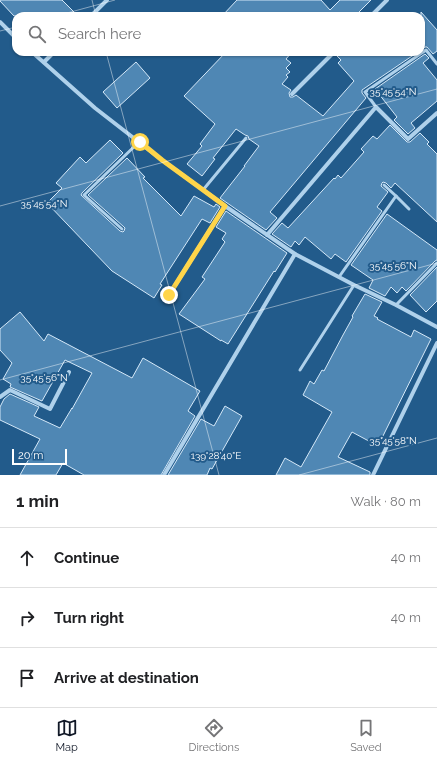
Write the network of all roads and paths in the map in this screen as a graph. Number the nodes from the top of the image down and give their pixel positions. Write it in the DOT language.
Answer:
graph roads {
  1 [pos="107,0"];
  2 [pos="387,0"];
  3 [pos="95,12"];
  4 [pos="374,12"];
  5 [pos="0,22"];
  6 [pos="12,34"];
  7 [pos="425,51"];
  8 [pos="37,56"];
  9 [pos="50,56"];
  10 [pos="330,56"];
  11 [pos="417,56"];
  12 [pos="44,62"];
  13 [pos="437,64"];
  14 [pos="292,94"];
  15 [pos="376,107"];
  16 [pos="437,113"];
  17 [pos="246,138"];
  18 [pos="140,142"];
  19 [pos="384,185"];
  20 [pos="204,190"];
  21 [pos="396,196"];
  22 [pos="225,206"];
  23 [pos="409,209"];
  24 [pos="122,229"];
  25 [pos="267,235"];
  26 [pos="295,254"];
  27 [pos="437,263"];
  28 [pos="339,277"];
  29 [pos="354,285"];
  30 [pos="169,295"];
  31 [pos="396,305"];
  32 [pos="437,327"];
  33 [pos="437,343"];
  34 [pos="300,370"];
  35 [pos="69,372"];
  36 [pos="0,397"];
  37 [pos="164,475"];
  38 [pos="373,475"];
  1 -- 3 [label="street"];
  2 -- 4 [label="street"];
  5 -- 6 [label="street"];
  7 -- 13 [label="lane"];
  8 -- 12 [label="street"];
  9 -- 12 [label="street"];
  10 -- 14 [label="street"];
  11 -- 15 [label="lane"];
  12 -- 18 [label="street"];
  15 -- 16 [label="street"];
  15 -- 25 [label="street"];
  17 -- 20 [label="lane"];
  18 -- 20 [label="street"];
  18 -- 24 [label="lane"];
  19 -- 21 [label="lane"];
  20 -- 22 [label="street"];
  21 -- 23 [label="lane"];
  21 -- 28 [label="lane"];
  22 -- 25 [label="street"];
  22 -- 30 [label="street"];
  25 -- 26 [label="street"];
  26 -- 28 [label="street"];
  26 -- 37 [label="street"];
  27 -- 31 [label="lane"];
  28 -- 29 [label="street"];
  29 -- 31 [label="street"];
  29 -- 34 [label="lane"];
  31 -- 32 [label="street"];
  33 -- 38 [label="street"];
  35 -- 36 [label="street"];
}
